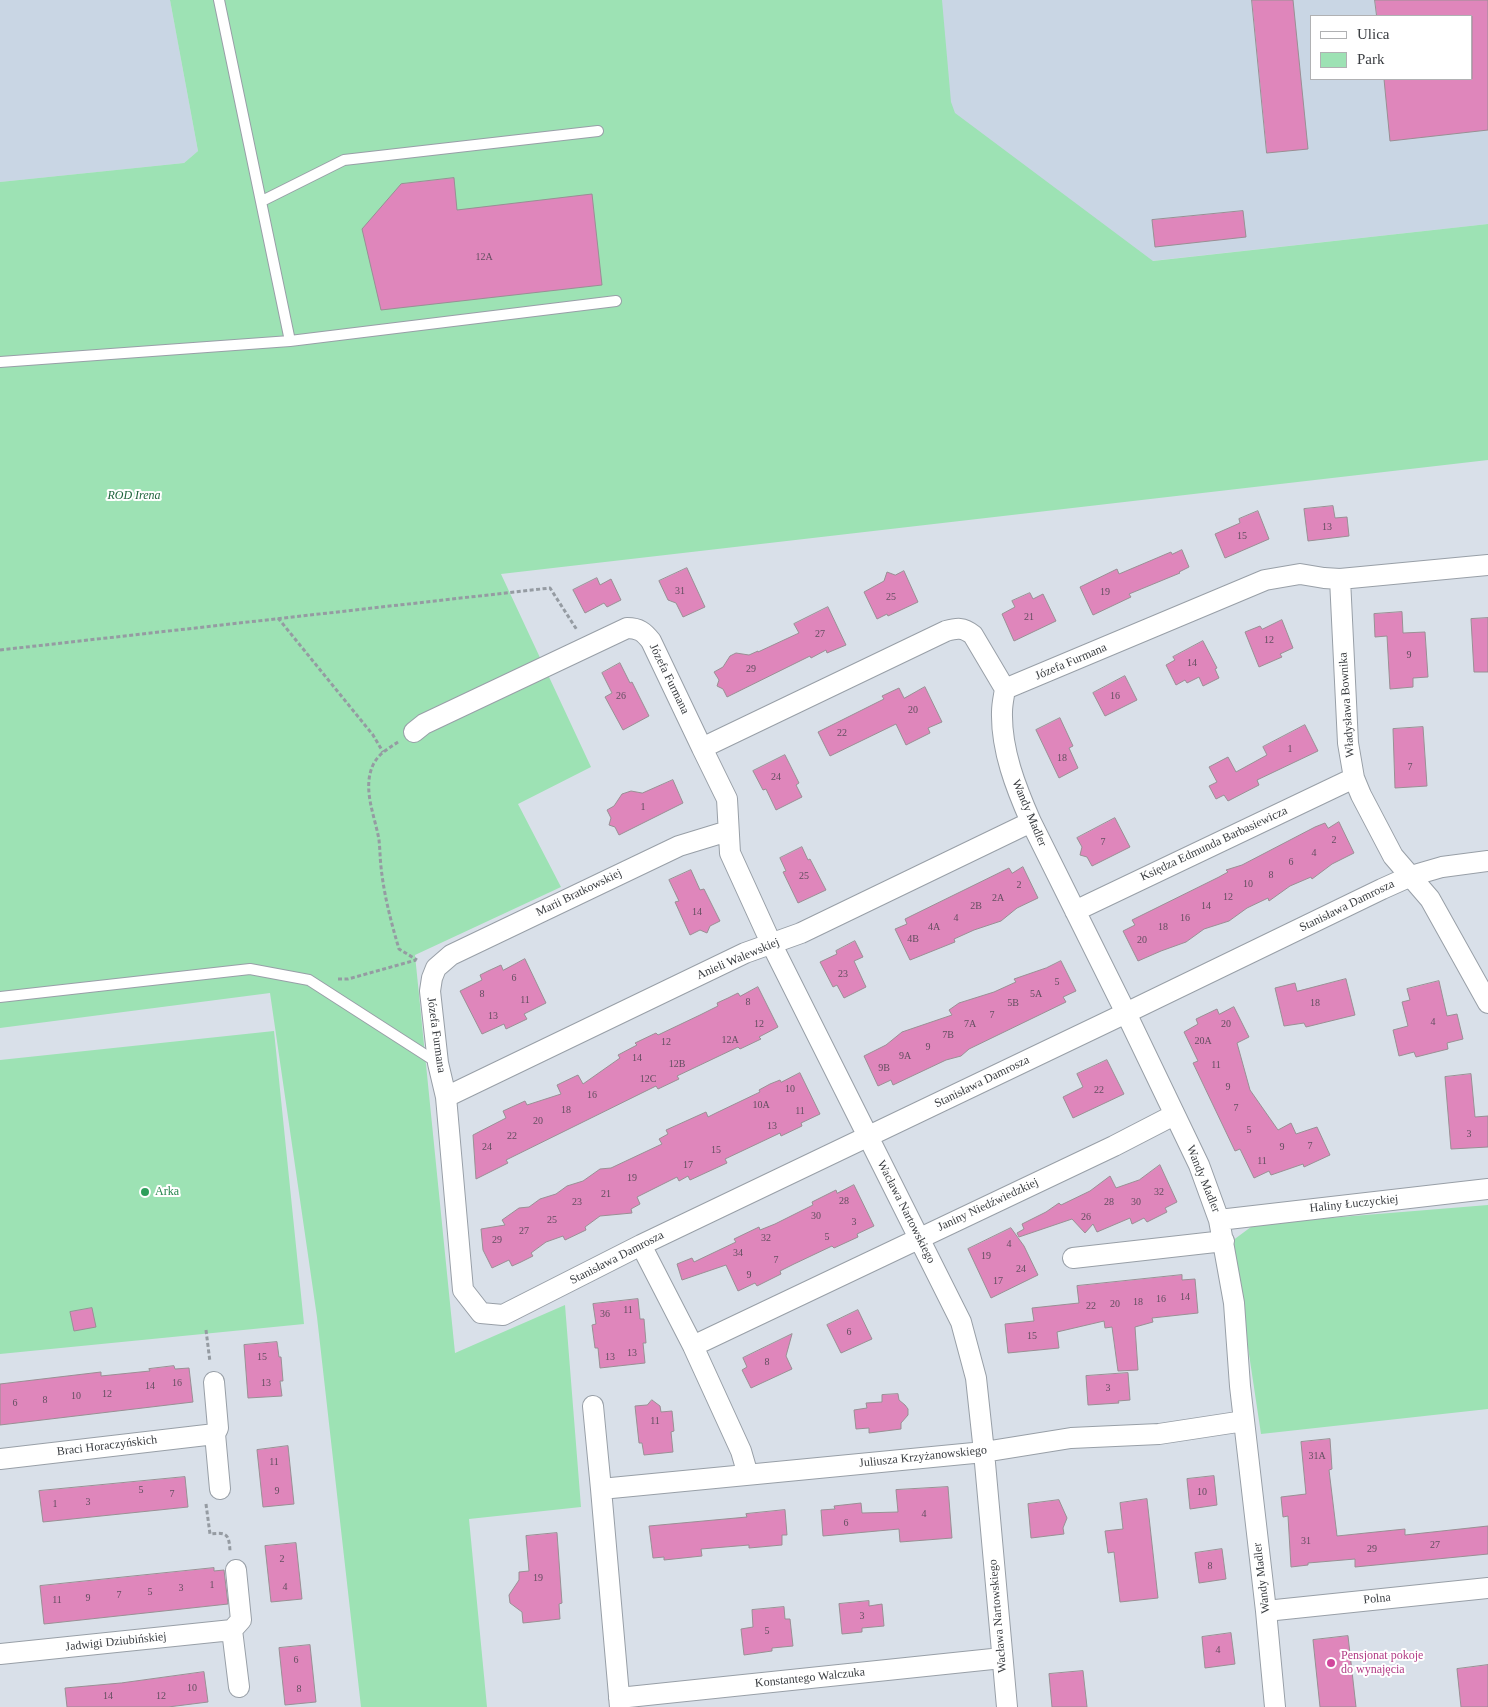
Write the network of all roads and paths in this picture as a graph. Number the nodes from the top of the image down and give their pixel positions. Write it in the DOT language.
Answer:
graph roads {
  1 [pos="220,0"];
  2 [pos="598,131"];
  3 [pos="262,201"];
  4 [pos="616,301"];
  5 [pos="290,341"];
  6 [pos="0,362"];
  7 [pos="1488,565"];
  8 [pos="1340,579"];
  9 [pos="278,618"];
  10 [pos="587,645"];
  11 [pos="0,650"];
  12 [pos="1005,689"];
  13 [pos="414,732"];
  14 [pos="702,748"];
  15 [pos="383,752"];
  16 [pos="1354,778"];
  17 [pos="1031,822"];
  18 [pos="728,830"];
  19 [pos="1488,861"];
  20 [pos="1410,876"];
  21 [pos="1075,911"];
  22 [pos="771,943"];
  23 [pos="417,960"];
  24 [pos="436,968"];
  25 [pos="309,980"];
  26 [pos="0,997"];
  27 [pos="1488,1003"];
  28 [pos="1126,1013"];
  29 [pos="438,1063"];
  30 [pos="446,1097"];
  31 [pos="1174,1115"];
  32 [pos="868,1137"];
  33 [pos="1488,1189"];
  34 [pos="1219,1220"];
  35 [pos="920,1237"];
  36 [pos="1224,1241"];
  37 [pos="641,1245"];
  38 [pos="1073,1258"];
  39 [pos="481,1313"];
  40 [pos="206,1330"];
  41 [pos="693,1346"];
  42 [pos="214,1382"];
  43 [pos="593,1406"];
  44 [pos="1244,1421"];
  45 [pos="215,1434"];
  46 [pos="984,1452"];
  47 [pos="0,1459"];
  48 [pos="748,1475"];
  49 [pos="220,1489"];
  50 [pos="601,1489"];
  51 [pos="236,1570"];
  52 [pos="1488,1588"];
  53 [pos="1266,1611"];
  54 [pos="232,1630"];
  55 [pos="0,1654"];
  56 [pos="1002,1658"];
  57 [pos="238,1687"];
  58 [pos="620,1703"];
  59 [pos="1006,1707"];
  60 [pos="1275,1707"];
  1 -- 3 [label="lane"];
  2 -- 3 [label="lane"];
  3 -- 5 [label="lane"];
  4 -- 5 [label="lane"];
  5 -- 6 [label="lane"];
  7 -- 8 [label="street, Józefa Furmana"];
  8 -- 12 [label="street, Józefa Furmana"];
  8 -- 16 [label="street, Władysława Bownika"];
  9 -- 10 [label="path"];
  9 -- 11 [label="path"];
  9 -- 15 [label="path"];
  10 -- 13 [label="street, Józefa Furmana"];
  10 -- 14 [label="street, Józefa Furmana"];
  12 -- 14 [label="street"];
  12 -- 17 [label="street, Wandy Madler"];
  13 -- 15 [label="path"];
  14 -- 18 [label="street, Wacława Nartowskiego"];
  15 -- 23 [label="path"];
  16 -- 20 [label="street, Władysława Bownika"];
  16 -- 21 [label="street, Księdza Edmunda Barbasiewicza"];
  17 -- 21 [label="street, Wandy Madler"];
  17 -- 22 [label="street, Anieli Walewskiej"];
  18 -- 22 [label="street, Wacława Nartowskiego"];
  18 -- 24 [label="street, Marii Bratkowskiej"];
  19 -- 20 [label="street, Stanisława Damrosza"];
  20 -- 27 [label="street, Władysława Bownika"];
  20 -- 28 [label="street, Stanisława Damrosza"];
  21 -- 28 [label="street, Wandy Madler"];
  22 -- 30 [label="street, Anieli Walewskiej"];
  22 -- 32 [label="street, Wacława Nartowskiego"];
  23 -- 24 [label="path"];
  23 -- 25 [label="path"];
  24 -- 29 [label="street, Józefa Furmana"];
  25 -- 26 [label="lane"];
  25 -- 29 [label="lane"];
  28 -- 31 [label="street, Wandy Madler"];
  28 -- 32 [label="street, Stanisława Damrosza"];
  29 -- 30 [label="street, Józefa Furmana"];
  30 -- 39 [label="street, Józefa Furmana"];
  31 -- 34 [label="street, Wandy Madler"];
  31 -- 35 [label="street, Janiny Niedźwiedzkiej"];
  32 -- 35 [label="street, Wacława Nartowskiego"];
  32 -- 37 [label="street, Stanisława Damrosza"];
  33 -- 34 [label="street, Haliny Łuczyckiej"];
  34 -- 36 [label="street, Wandy Madler"];
  35 -- 41 [label="street, Janiny Niedźwiedzkiej"];
  35 -- 46 [label="street, Wacława Nartowskiego"];
  36 -- 38 [label="street"];
  36 -- 44 [label="street, Wandy Madler"];
  37 -- 39 [label="street, Stanisława Damrosza"];
  37 -- 41 [label="street"];
  40 -- 42 [label="path"];
  41 -- 48 [label="street"];
  42 -- 45 [label="street"];
  43 -- 50 [label="street"];
  44 -- 46 [label="street, Juliusza Krzyżanowskiego"];
  44 -- 53 [label="street, Wandy Madler"];
  45 -- 47 [label="street, Braci Horaczyńskich"];
  45 -- 49 [label="street"];
  46 -- 48 [label="street, Juliusza Krzyżanowskiego"];
  46 -- 56 [label="street, Wacława Nartowskiego"];
  48 -- 50 [label="street, Juliusza Krzyżanowskiego"];
  49 -- 51 [label="path"];
  50 -- 58 [label="street"];
  51 -- 54 [label="street"];
  52 -- 53 [label="street, Polna"];
  53 -- 60 [label="street, Wandy Madler"];
  54 -- 55 [label="street, Jadwigi Dziubińskiej"];
  54 -- 57 [label="street"];
  56 -- 58 [label="street, Konstantego Walczuka"];
  56 -- 59 [label="street, Wacława Nartowskiego"];
}
